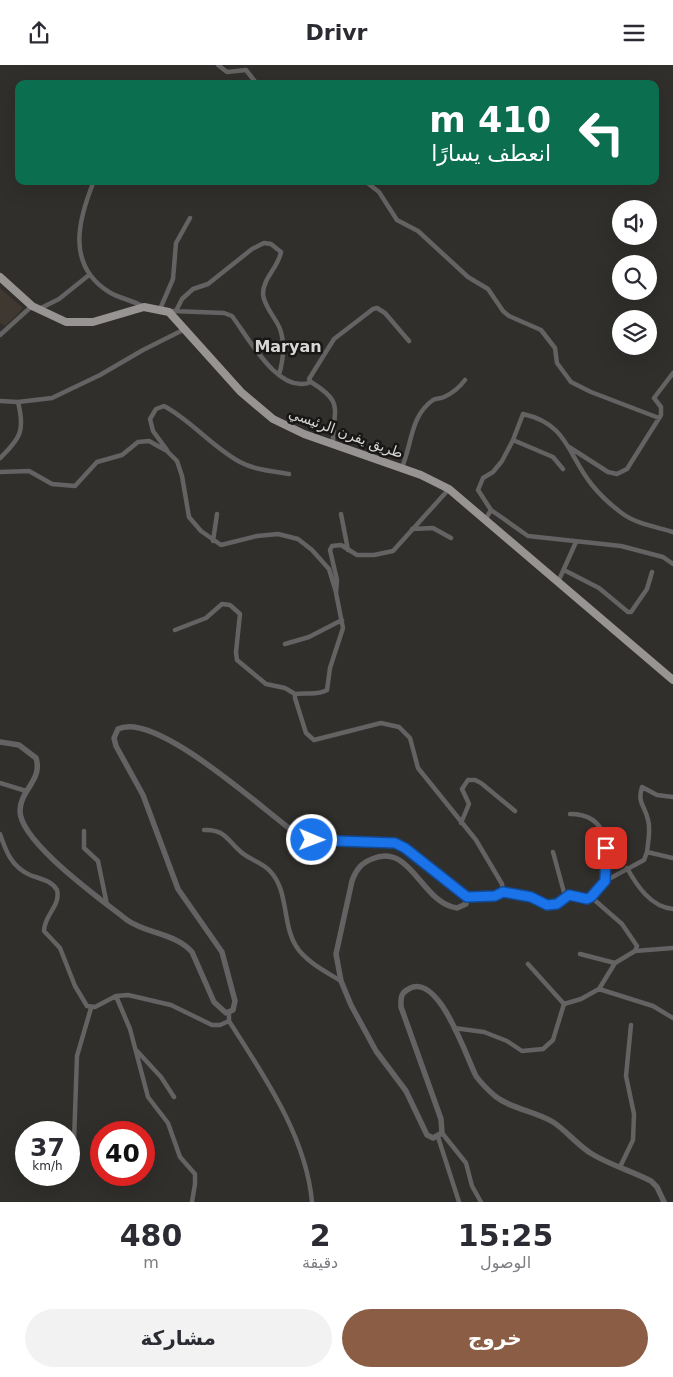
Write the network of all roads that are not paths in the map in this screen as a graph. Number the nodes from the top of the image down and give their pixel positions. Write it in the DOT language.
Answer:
graph roads {
  1 [pos="218,65"];
  2 [pos="254,80"];
  3 [pos="92,185"];
  4 [pos="370,185"];
  5 [pos="190,218"];
  6 [pos="89,275"];
  7 [pos="0,277"];
  8 [pos="144,307"];
  9 [pos="36,308"];
  10 [pos="160,309"];
  11 [pos="173,311"];
  12 [pos="185,329"];
  13 [pos="0,335"];
  14 [pos="409,341"];
  15 [pos="673,373"];
  16 [pos="279,375"];
  17 [pos="465,380"];
  18 [pos="311,382"];
  19 [pos="0,401"];
  20 [pos="18,402"];
  21 [pos="659,418"];
  22 [pos="513,440"];
  23 [pos="333,443"];
  24 [pos="568,447"];
  25 [pos="167,451"];
  26 [pos="0,458"];
  27 [pos="402,467"];
  28 [pos="563,469"];
  29 [pos="0,472"];
  30 [pos="289,474"];
  31 [pos="449,489"];
  32 [pos="490,510"];
  33 [pos="217,514"];
  34 [pos="341,514"];
  35 [pos="485,520"];
  36 [pos="412,529"];
  37 [pos="673,532"];
  38 [pos="451,538"];
  39 [pos="213,541"];
  40 [pos="576,542"];
  41 [pos="348,551"];
  42 [pos="673,564"];
  43 [pos="564,570"];
  44 [pos="652,571"];
  45 [pos="558,582"];
  46 [pos="336,593"];
  47 [pos="342,620"];
  48 [pos="175,630"];
  49 [pos="285,644"];
  50 [pos="673,680"];
  51 [pos="295,694"];
  52 [pos="0,743"];
  53 [pos="0,783"];
  54 [pos="26,791"];
  55 [pos="673,797"];
  56 [pos="514,811"];
  57 [pos="570,815"];
  58 [pos="461,823"];
  59 [pos="84,831"];
  60 [pos="204,831"];
  61 [pos="0,834"];
  62 [pos="553,852"];
  63 [pos="647,852"];
  64 [pos="673,858"];
  65 [pos="627,868"];
  66 [pos="605,881"];
  67 [pos="503,892"];
  68 [pos="565,896"];
  69 [pos="467,897"];
  70 [pos="591,897"];
  71 [pos="107,905"];
  72 [pos="673,909"];
  73 [pos="673,948"];
  74 [pos="635,951"];
  75 [pos="580,954"];
  76 [pos="615,963"];
  77 [pos="528,964"];
  78 [pos="341,981"];
  79 [pos="599,989"];
  80 [pos="116,996"];
  81 [pos="564,1004"];
  82 [pos="91,1008"];
  83 [pos="229,1013"];
  84 [pos="673,1018"];
  85 [pos="229,1021"];
  86 [pos="631,1025"];
  87 [pos="453,1028"];
  88 [pos="136,1050"];
  89 [pos="174,1097"];
  90 [pos="75,1121"];
  91 [pos="440,1135"];
  92 [pos="620,1167"];
  93 [pos="192,1202"];
  94 [pos="312,1202"];
  95 [pos="458,1202"];
  96 [pos="481,1202"];
  97 [pos="664,1202"];
  1 -- 2 [label="street"];
  3 -- 6 [label="street"];
  4 -- 21 [label="street"];
  5 -- 10 [label="street"];
  6 -- 8 [label="street"];
  6 -- 9 [label="street"];
  7 -- 9 [label="main road"];
  8 -- 9 [label="main road"];
  8 -- 10 [label="main road"];
  9 -- 13 [label="street"];
  10 -- 11 [label="main road"];
  11 -- 12 [label="main road, طريق يفرن الرئيسي"];
  11 -- 16 [label="street"];
  11 -- 16 [label="street"];
  12 -- 20 [label="street"];
  12 -- 23 [label="main road, طريق يفرن الرئيسي"];
  14 -- 18 [label="street"];
  15 -- 21 [label="street"];
  16 -- 18 [label="street"];
  17 -- 27 [label="street"];
  18 -- 23 [label="street"];
  19 -- 20 [label="street"];
  20 -- 26 [label="street"];
  21 -- 24 [label="street"];
  22 -- 24 [label="street"];
  22 -- 28 [label="street"];
  22 -- 32 [label="street"];
  23 -- 27 [label="main road, طريق يفرن الرئيسي"];
  24 -- 37 [label="street"];
  25 -- 29 [label="street"];
  25 -- 30 [label="street"];
  25 -- 39 [label="street"];
  27 -- 31 [label="main road, طريق يفرن الرئيسي"];
  31 -- 35 [label="main road, طريق يفرن الرئيسي"];
  31 -- 36 [label="street"];
  32 -- 35 [label="street"];
  32 -- 40 [label="street"];
  33 -- 39 [label="street"];
  34 -- 41 [label="street"];
  35 -- 45 [label="main road, طريق يفرن الرئيسي"];
  36 -- 38 [label="street"];
  36 -- 41 [label="street"];
  39 -- 46 [label="street"];
  40 -- 42 [label="street"];
  40 -- 43 [label="street"];
  41 -- 46 [label="street"];
  43 -- 44 [label="street"];
  43 -- 45 [label="street"];
  45 -- 50 [label="main road, طريق يفرن الرئيسي"];
  46 -- 47 [label="street"];
  47 -- 49 [label="street"];
  47 -- 51 [label="street"];
  48 -- 51 [label="street"];
  51 -- 58 [label="street"];
  52 -- 54 [label="street"];
  53 -- 54 [label="street"];
  54 -- 71 [label="street"];
  55 -- 63 [label="street"];
  56 -- 58 [label="street"];
  57 -- 66 [label="street"];
  58 -- 67 [label="street"];
  59 -- 71 [label="street"];
  60 -- 78 [label="street"];
  61 -- 82 [label="street"];
  62 -- 68 [label="street"];
  63 -- 64 [label="street"];
  63 -- 65 [label="street"];
  65 -- 66 [label="street"];
  65 -- 72 [label="street"];
  66 -- 70 [label="street"];
  67 -- 68 [label="street"];
  67 -- 69 [label="street"];
  68 -- 70 [label="street"];
  69 -- 78 [label="street"];
  69 -- 83 [label="street"];
  70 -- 74 [label="street"];
  71 -- 83 [label="street"];
  73 -- 74 [label="street"];
  74 -- 76 [label="street"];
  75 -- 76 [label="street"];
  76 -- 79 [label="street"];
  77 -- 81 [label="street"];
  78 -- 91 [label="street"];
  79 -- 81 [label="street"];
  79 -- 84 [label="street"];
  80 -- 82 [label="street"];
  80 -- 85 [label="street"];
  80 -- 88 [label="street"];
  81 -- 87 [label="street"];
  82 -- 90 [label="street"];
  83 -- 85 [label="street"];
  85 -- 94 [label="street"];
  86 -- 92 [label="street"];
  87 -- 91 [label="street"];
  87 -- 92 [label="street"];
  88 -- 89 [label="street"];
  88 -- 93 [label="street"];
  91 -- 95 [label="street"];
  91 -- 96 [label="street"];
  92 -- 97 [label="street"];
}
